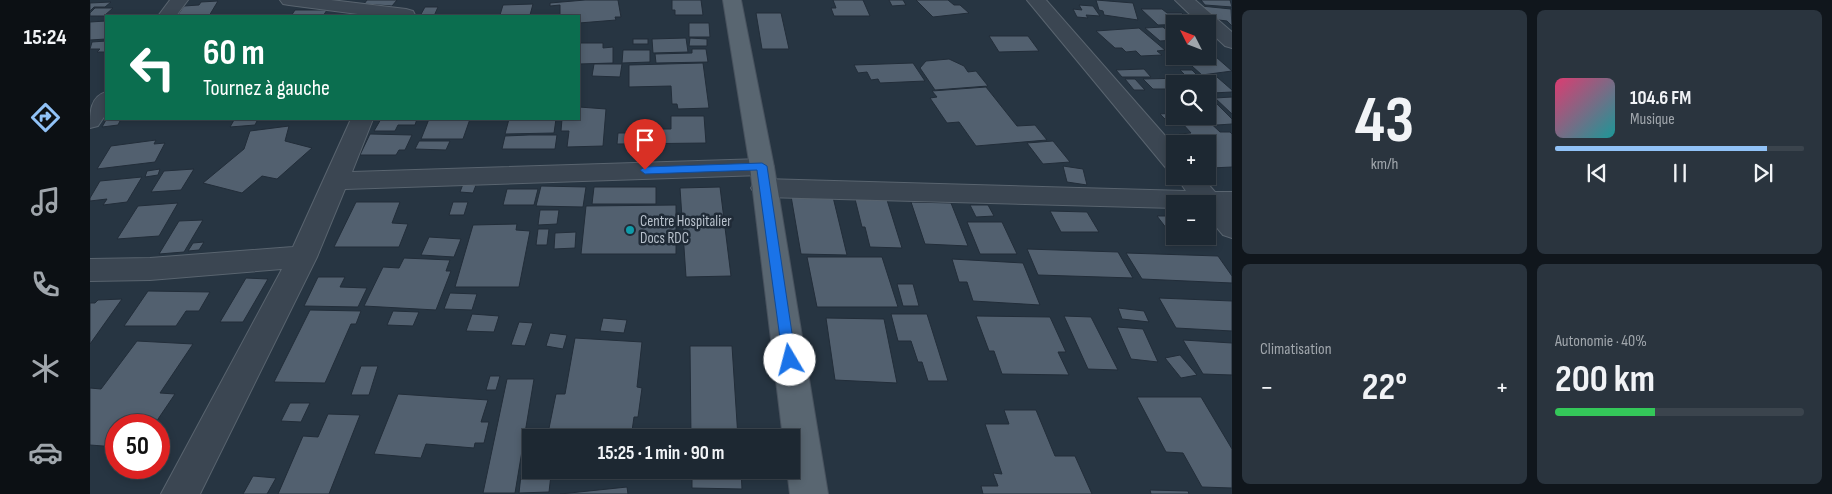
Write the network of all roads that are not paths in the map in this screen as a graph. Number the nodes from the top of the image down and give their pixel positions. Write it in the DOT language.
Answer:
graph roads {
  1 [pos="179,0"];
  2 [pos="289,0"];
  3 [pos="417,0"];
  4 [pos="732,0"];
  5 [pos="1036,0"];
  6 [pos="1184,0"];
  7 [pos="348,4"];
  8 [pos="168,15"];
  9 [pos="401,15"];
  10 [pos="407,15"];
  11 [pos="1232,42"];
  12 [pos="105,100"];
  13 [pos="362,120"];
  14 [pos="90,121"];
  15 [pos="1166,152"];
  16 [pos="763,177"];
  17 [pos="335,181"];
  18 [pos="1199,185"];
  19 [pos="1220,201"];
  20 [pos="1232,228"];
  21 [pos="303,257"];
  22 [pos="90,270"];
  23 [pos="180,494"];
  24 [pos="809,494"];
  1 -- 8 [label="street"];
  2 -- 7 [label="street"];
  3 -- 10 [label="street"];
  4 -- 16 [label="main road"];
  5 -- 15 [label="street"];
  6 -- 11 [label="street"];
  7 -- 9 [label="street"];
  12 -- 14 [label="street"];
  13 -- 17 [label="street"];
  16 -- 17 [label="street"];
  16 -- 19 [label="street"];
  16 -- 24 [label="main road"];
  17 -- 21 [label="street"];
  18 -- 19 [label="street"];
  19 -- 20 [label="street"];
  21 -- 22 [label="street"];
  21 -- 23 [label="street"];
}
